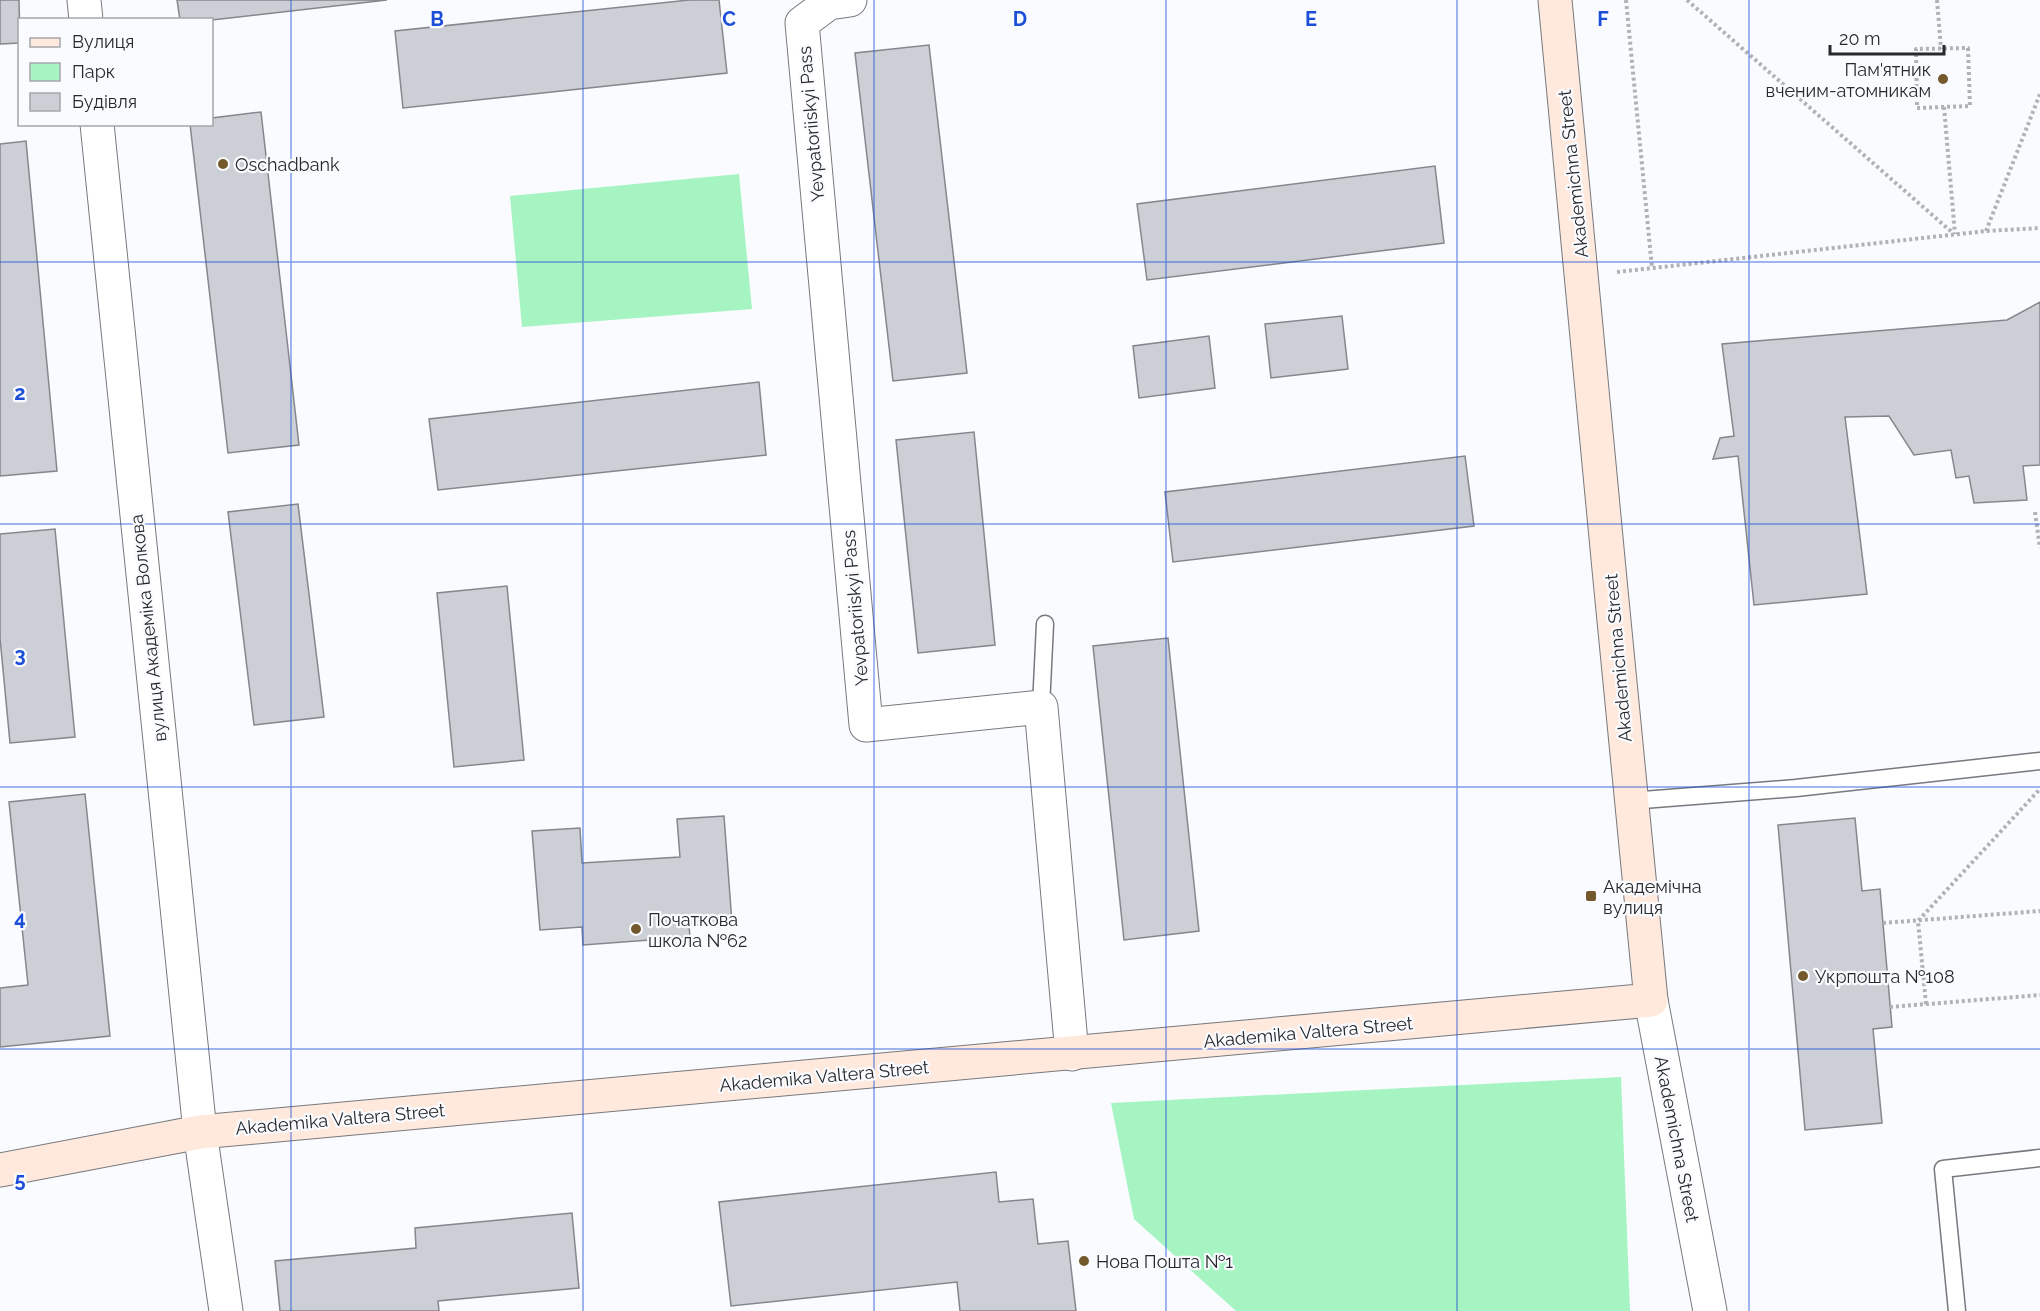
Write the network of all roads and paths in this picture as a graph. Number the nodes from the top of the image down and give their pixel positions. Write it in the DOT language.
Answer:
graph roads {
  1 [pos="84,0"];
  2 [pos="850,0"];
  3 [pos="1555,0"];
  4 [pos="1626,0"];
  5 [pos="1687,0"];
  6 [pos="1937,0"];
  7 [pos="86,18"];
  8 [pos="1941,49"];
  9 [pos="2040,93"];
  10 [pos="1944,106"];
  11 [pos="97,126"];
  12 [pos="2040,228"];
  13 [pos="1986,231"];
  14 [pos="1955,235"];
  15 [pos="1652,268"];
  16 [pos="1583,275"];
  17 [pos="2035,512"];
  18 [pos="2040,548"];
  19 [pos="1045,624"];
  20 [pos="1041,707"];
  21 [pos="2040,761"];
  22 [pos="2040,789"];
  23 [pos="1630,801"];
  24 [pos="2040,911"];
  25 [pos="1918,921"];
  26 [pos="1883,923"];
  27 [pos="2040,995"];
  28 [pos="1651,1000"];
  29 [pos="1926,1004"];
  30 [pos="1890,1007"];
  31 [pos="1072,1054"];
  32 [pos="200,1132"];
  33 [pos="2040,1158"];
  34 [pos="0,1170"];
  35 [pos="226,1311"];
  36 [pos="1710,1311"];
  37 [pos="1957,1311"];
  1 -- 7 [label="street"];
  2 -- 20 [label="street, Yevpatoriiskyi Pass"];
  3 -- 16 [label="street, Akademichna Street"];
  4 -- 15 [label="path"];
  5 -- 14 [label="path"];
  6 -- 8 [label="path"];
  8 -- 10 [label="path"];
  8 -- 10 [label="path"];
  9 -- 13 [label="path"];
  10 -- 14 [label="path"];
  11 -- 32 [label="street, вулиця Академіка Волкова"];
  12 -- 13 [label="path"];
  13 -- 14 [label="path"];
  14 -- 15 [label="path"];
  15 -- 16 [label="path"];
  16 -- 23 [label="street, Akademichna Street"];
  17 -- 18 [label="path"];
  19 -- 20 [label="lane"];
  20 -- 31 [label="street"];
  21 -- 23 [label="lane"];
  22 -- 25 [label="path"];
  23 -- 28 [label="street, Akademichna Street"];
  24 -- 25 [label="path"];
  25 -- 26 [label="path"];
  25 -- 29 [label="path"];
  27 -- 29 [label="path"];
  28 -- 31 [label="street, Akademika Valtera Street"];
  28 -- 36 [label="street, Akademichna Street"];
  29 -- 30 [label="path"];
  31 -- 32 [label="street, Akademika Valtera Street"];
  32 -- 34 [label="street, Akademika Valtera Street"];
  32 -- 35 [label="street, вулиця Академіка Волкова"];
  33 -- 37 [label="lane"];
}
